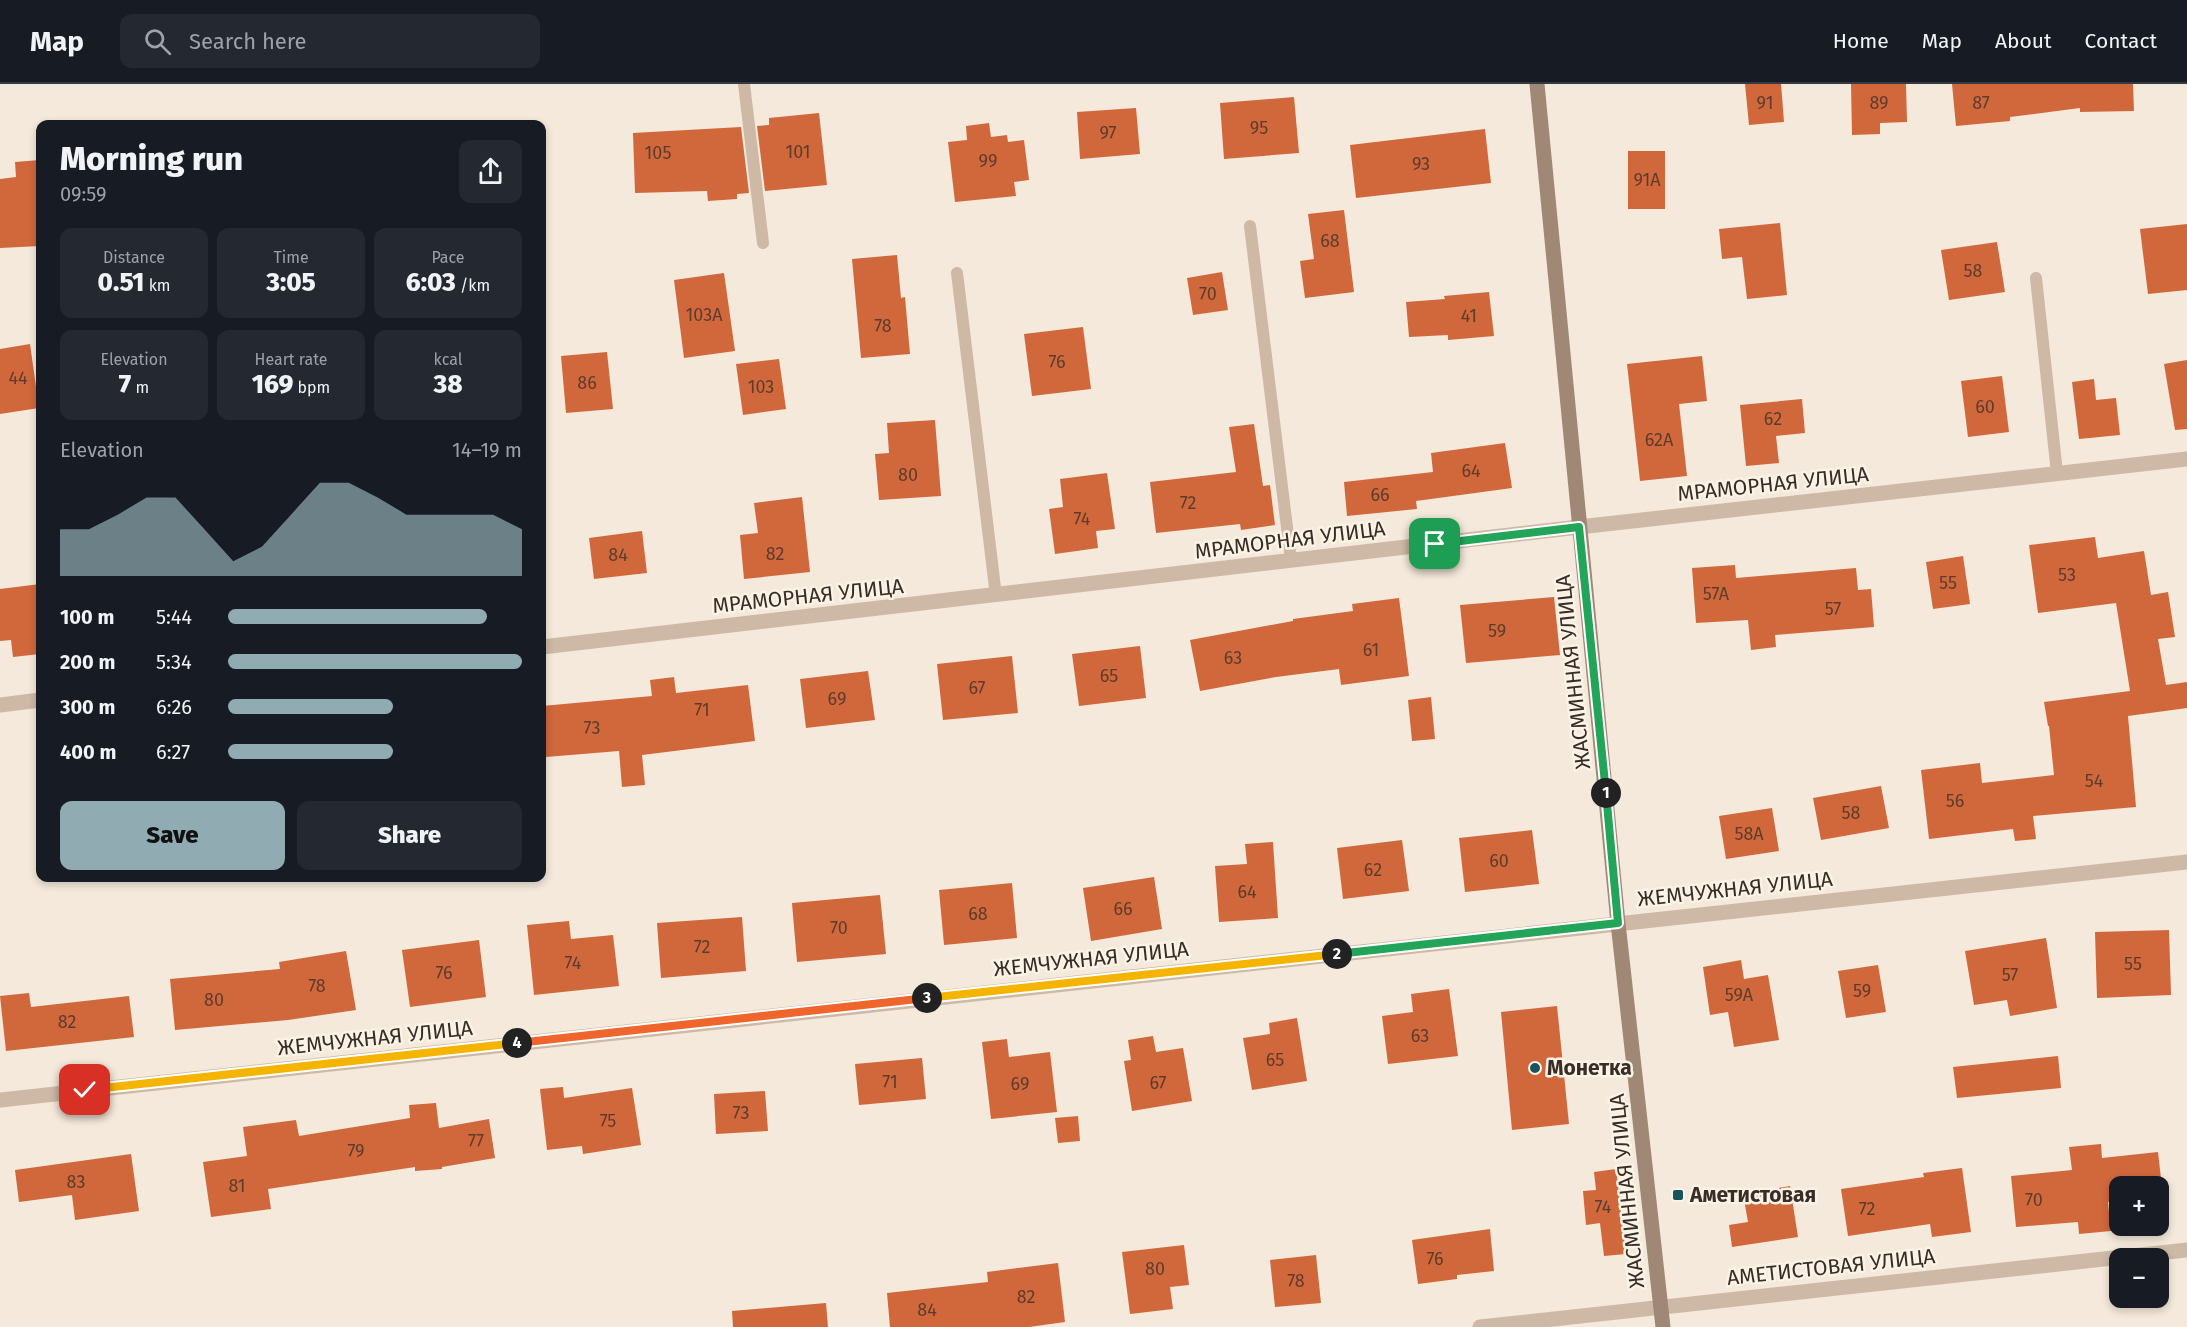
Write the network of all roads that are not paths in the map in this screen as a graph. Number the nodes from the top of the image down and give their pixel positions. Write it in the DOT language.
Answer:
graph roads {
  1 [pos="744,84"];
  2 [pos="1537,84"];
  3 [pos="1250,226"];
  4 [pos="763,243"];
  5 [pos="957,273"];
  6 [pos="2036,278"];
  7 [pos="2187,459"];
  8 [pos="2057,473"];
  9 [pos="1579,527"];
  10 [pos="1291,561"];
  11 [pos="996,596"];
  12 [pos="546,647"];
  13 [pos="36,700"];
  14 [pos="0,705"];
  15 [pos="2187,862"];
  16 [pos="1618,923"];
  17 [pos="0,1100"];
  18 [pos="2187,1250"];
  19 [pos="1661,1307"];
  20 [pos="1480,1327"];
  21 [pos="1664,1327"];
  1 -- 4 [label="lane"];
  2 -- 9 [label="street, ЖАСМИННАЯ УЛИЦА"];
  3 -- 10 [label="lane"];
  5 -- 11 [label="lane"];
  6 -- 8 [label="lane"];
  7 -- 8 [label="street, МРАМОРНАЯ УЛИЦА"];
  8 -- 9 [label="street, МРАМОРНАЯ УЛИЦА"];
  9 -- 10 [label="street, МРАМОРНАЯ УЛИЦА"];
  9 -- 16 [label="street, ЖАСМИННАЯ УЛИЦА"];
  10 -- 11 [label="street, МРАМОРНАЯ УЛИЦА"];
  11 -- 12 [label="street, МРАМОРНАЯ УЛИЦА"];
  13 -- 14 [label="street"];
  15 -- 16 [label="street, ЖЕМЧУЖНАЯ УЛИЦА"];
  16 -- 17 [label="street, ЖЕМЧУЖНАЯ УЛИЦА"];
  16 -- 19 [label="street, ЖАСМИННАЯ УЛИЦА"];
  18 -- 19 [label="street, АМЕТИСТОВАЯ УЛИЦА"];
  19 -- 20 [label="street, АМЕТИСТОВАЯ УЛИЦА"];
  19 -- 21 [label="street, ЖАСМИННАЯ УЛИЦА"];
}
